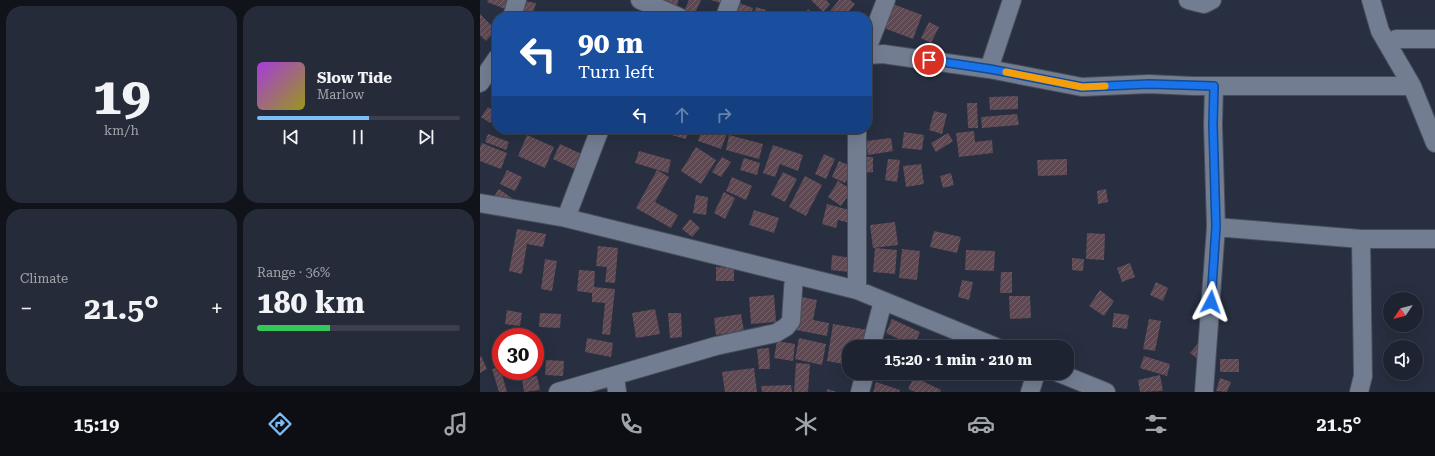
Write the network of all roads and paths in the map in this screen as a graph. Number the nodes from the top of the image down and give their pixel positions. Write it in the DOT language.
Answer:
graph roads {
  1 [pos="517,0"];
  2 [pos="731,0"];
  3 [pos="886,0"];
  4 [pos="1012,0"];
  5 [pos="1188,0"];
  6 [pos="1212,0"];
  7 [pos="1371,0"];
  8 [pos="643,7"];
  9 [pos="513,12"];
  10 [pos="661,12"];
  11 [pos="727,12"];
  12 [pos="872,36"];
  13 [pos="1396,39"];
  14 [pos="1435,39"];
  15 [pos="872,55"];
  16 [pos="492,65"];
  17 [pos="990,69"];
  18 [pos="480,83"];
  19 [pos="1214,86"];
  20 [pos="1412,86"];
  21 [pos="598,134"];
  22 [pos="857,134"];
  23 [pos="1435,143"];
  24 [pos="480,203"];
  25 [pos="566,218"];
  26 [pos="1216,227"];
  27 [pos="1361,239"];
  28 [pos="1435,239"];
  29 [pos="794,275"];
  30 [pos="857,290"];
  31 [pos="883,301"];
  32 [pos="873,340"];
  33 [pos="979,340"];
  34 [pos="1074,379"];
  35 [pos="863,380"];
  36 [pos="1034,380"];
  37 [pos="616,384"];
  38 [pos="558,392"];
  39 [pos="860,392"];
  40 [pos="1030,392"];
  41 [pos="1106,392"];
  42 [pos="1204,392"];
  43 [pos="1359,392"];
  1 -- 9 [label="street"];
  2 -- 11 [label="street"];
  3 -- 12 [label="street"];
  4 -- 17 [label="street"];
  5 -- 6 [label="street"];
  7 -- 20 [label="street"];
  8 -- 10 [label="street"];
  13 -- 14 [label="street"];
  15 -- 17 [label="street"];
  16 -- 18 [label="street"];
  17 -- 19 [label="street"];
  19 -- 20 [label="street"];
  19 -- 26 [label="street"];
  20 -- 23 [label="street"];
  21 -- 25 [label="street"];
  22 -- 30 [label="street"];
  24 -- 25 [label="street"];
  25 -- 29 [label="street"];
  26 -- 27 [label="street"];
  26 -- 42 [label="street"];
  27 -- 28 [label="street"];
  27 -- 43 [label="street"];
  29 -- 30 [label="street"];
  29 -- 37 [label="street"];
  30 -- 31 [label="street"];
  31 -- 32 [label="street"];
  31 -- 33 [label="street"];
  34 -- 41 [label="street"];
  35 -- 39 [label="street"];
  36 -- 40 [label="street"];
  37 -- 38 [label="street"];
}
